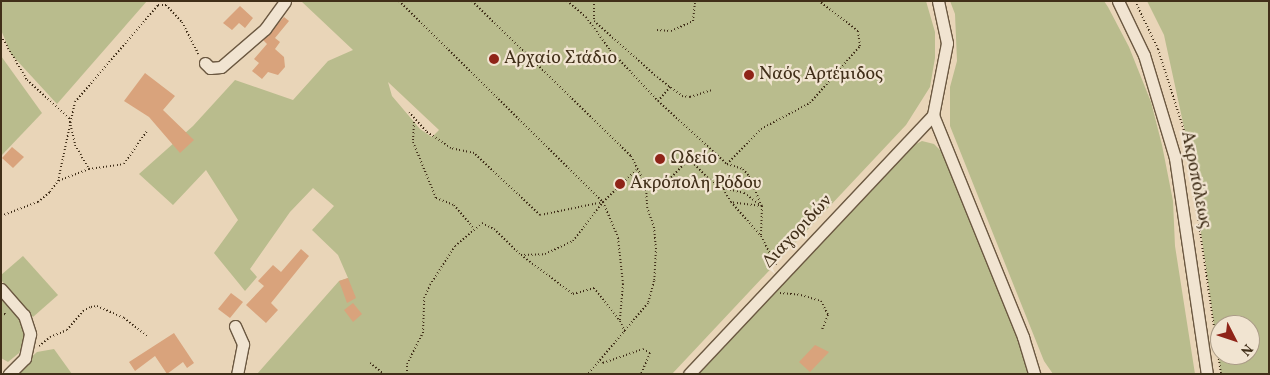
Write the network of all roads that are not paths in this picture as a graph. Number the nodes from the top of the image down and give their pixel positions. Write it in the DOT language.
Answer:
graph roads {
  1 [pos="285,1"];
  2 [pos="938,1"];
  3 [pos="1118,1"];
  4 [pos="205,63"];
  5 [pos="932,115"];
  6 [pos="1,289"];
  7 [pos="235,326"];
  8 [pos="9,374"];
  9 [pos="237,374"];
  10 [pos="689,374"];
  11 [pos="1034,374"];
  12 [pos="1207,374"];
  1 -- 4 [label="street"];
  2 -- 5 [label="street"];
  3 -- 12 [label="street, Ακροπόλεως"];
  5 -- 10 [label="street, Διαγοριδών"];
  5 -- 11 [label="street"];
  6 -- 8 [label="street"];
  7 -- 9 [label="street"];
}
